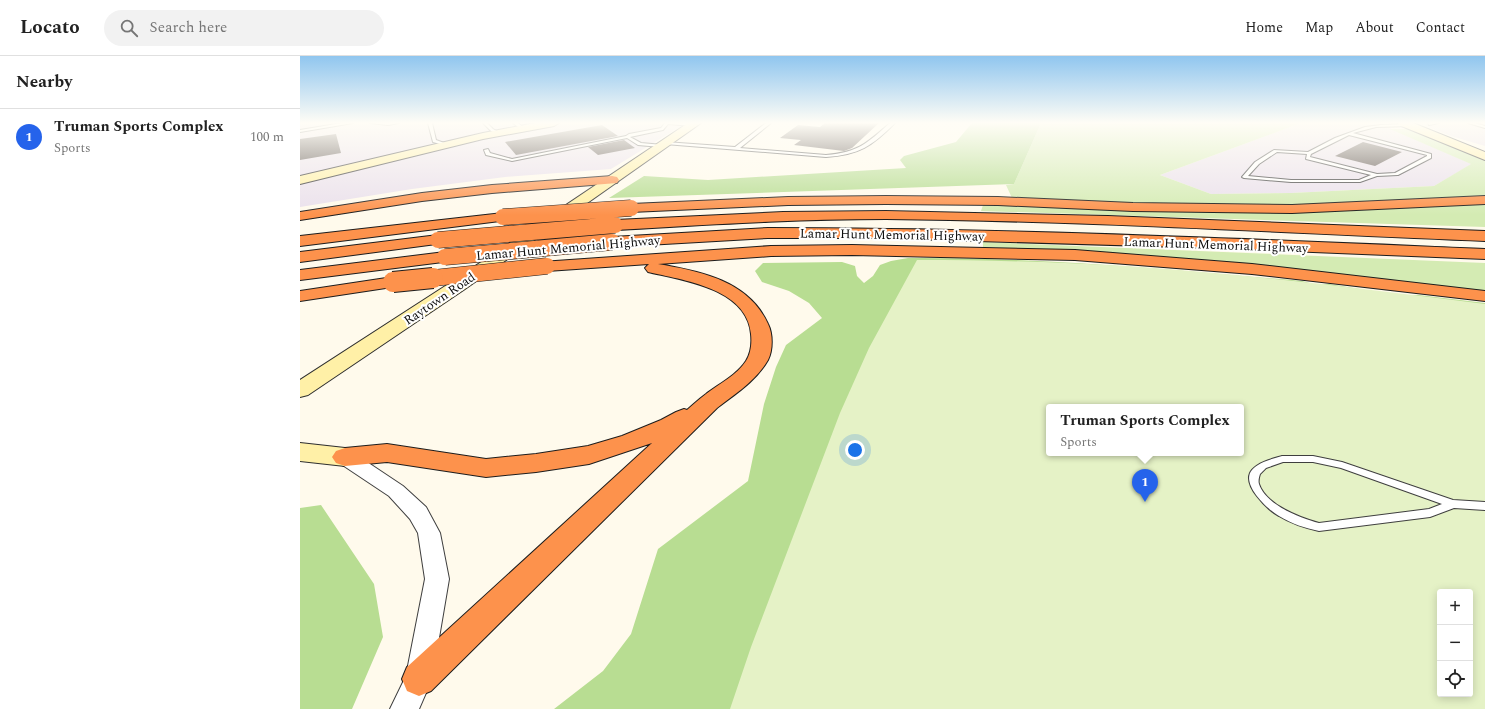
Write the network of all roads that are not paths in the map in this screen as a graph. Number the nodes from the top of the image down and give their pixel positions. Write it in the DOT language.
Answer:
graph roads {
  1 [pos="410,153"];
  2 [pos="488,153"];
  3 [pos="545,153"];
  4 [pos="650,153"];
  5 [pos="794,153"];
  6 [pos="849,153"];
  7 [pos="1273,153"];
  8 [pos="1309,153"];
  9 [pos="1427,153"];
  10 [pos="1378,175"];
  11 [pos="300,180"];
  12 [pos="612,180"];
  13 [pos="1485,200"];
  14 [pos="300,216"];
  15 [pos="1485,236"];
  16 [pos="300,241"];
  17 [pos="1485,254"];
  18 [pos="300,257"];
  19 [pos="609,263"];
  20 [pos="300,275"];
  21 [pos="300,296"];
  22 [pos="1485,296"];
  23 [pos="300,390"];
  24 [pos="709,403"];
  25 [pos="300,452"];
  26 [pos="345,457"];
  27 [pos="1453,504"];
  28 [pos="1485,506"];
  29 [pos="419,680"];
  30 [pos="404,709"];
  1 -- 11 [label="main road"];
  2 -- 3 [label="lane"];
  4 -- 12 [label="main road, Raytown Road"];
  5 -- 6 [label="lane"];
  7 -- 10 [label="lane"];
  8 -- 10 [label="lane"];
  9 -- 10 [label="lane"];
  12 -- 14 [label="highway"];
  12 -- 23 [label="main road, Raytown Road"];
  13 -- 16 [label="highway, bridge"];
  15 -- 18 [label="highway, Lamar Hunt Memorial Highway, bridge"];
  17 -- 20 [label="highway, Lamar Hunt Memorial Highway, bridge"];
  19 -- 21 [label="highway, bridge"];
  19 -- 22 [label="highway"];
  19 -- 24 [label="highway"];
  24 -- 26 [label="highway"];
  24 -- 29 [label="highway"];
  25 -- 26 [label="main road"];
  26 -- 29 [label="street"];
  27 -- 27 [label="lane"];
  27 -- 28 [label="lane"];
  29 -- 30 [label="street"];
}
